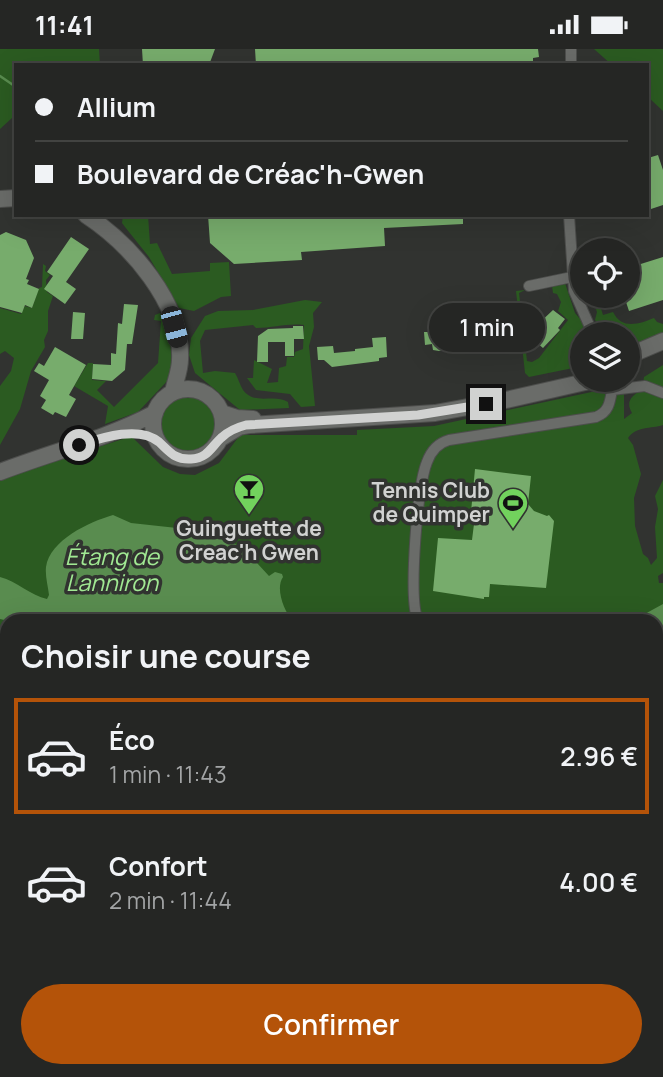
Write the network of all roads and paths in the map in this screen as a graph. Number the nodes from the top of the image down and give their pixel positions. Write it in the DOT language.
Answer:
graph roads {
  1 [pos="89,217"];
  2 [pos="569,217"];
  3 [pos="570,238"];
  4 [pos="570,277"];
  5 [pos="529,286"];
  6 [pos="663,341"];
  7 [pos="640,351"];
  8 [pos="663,352"];
  9 [pos="180,360"];
  10 [pos="640,362"];
  11 [pos="570,375"];
  12 [pos="570,385"];
  13 [pos="640,387"];
  14 [pos="173,392"];
  15 [pos="202,392"];
  16 [pos="608,392"];
  17 [pos="663,393"];
  18 [pos="155,413"];
  19 [pos="222,413"];
  20 [pos="221,438"];
  21 [pos="97,439"];
  22 [pos="158,441"];
  23 [pos="0,472"];
  24 [pos="417,614"];
  1 -- 9 [label="street"];
  2 -- 3 [label="street"];
  4 -- 5 [label="street"];
  6 -- 7 [label="street"];
  8 -- 10 [label="street"];
  9 -- 14 [label="street"];
  9 -- 15 [label="street"];
  11 -- 19 [label="street"];
  12 -- 20 [label="street"];
  13 -- 17 [label="street"];
  14 -- 15 [label="street"];
  14 -- 18 [label="street"];
  15 -- 19 [label="street"];
  16 -- 24 [label="street"];
  18 -- 21 [label="street"];
  18 -- 22 [label="street"];
  19 -- 20 [label="street"];
  20 -- 22 [label="street"];
  21 -- 22 [label="street"];
  21 -- 23 [label="street"];
}
